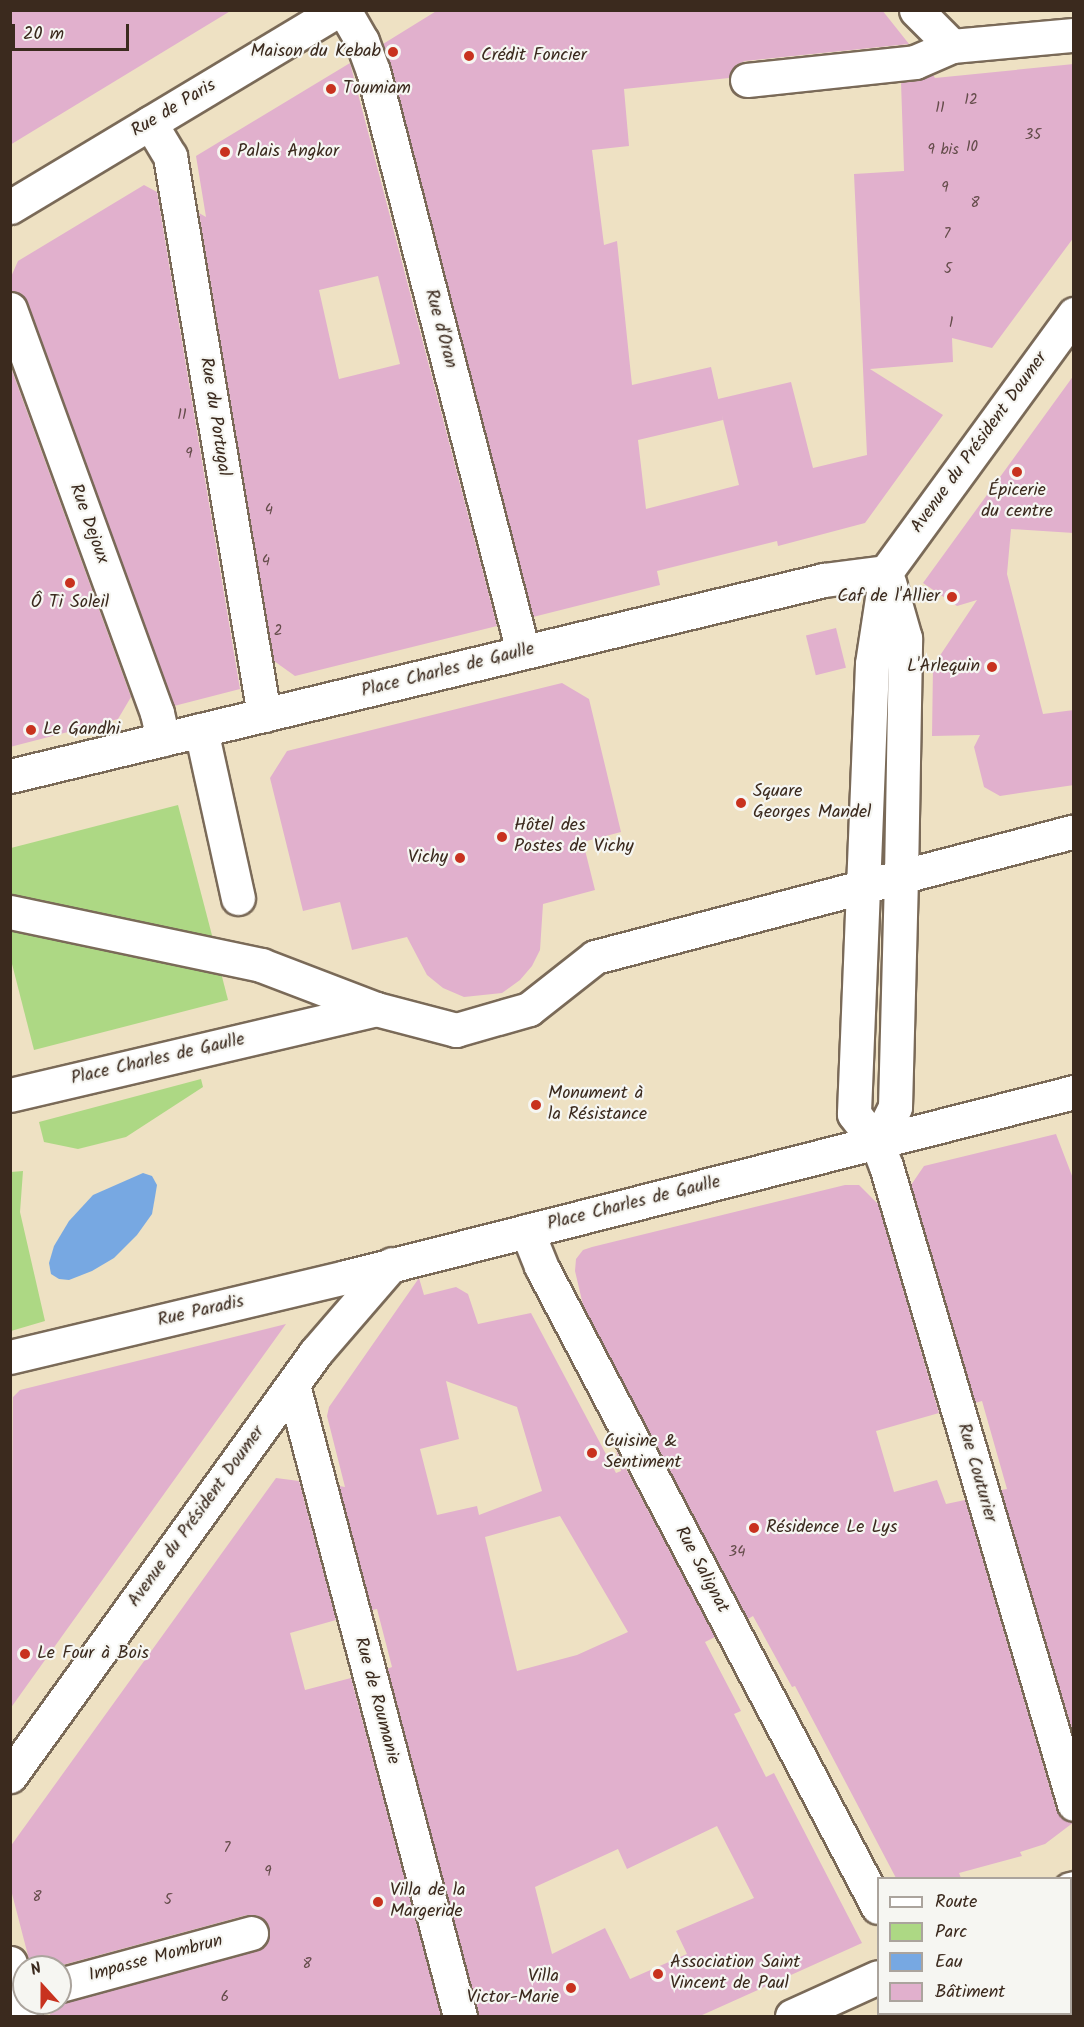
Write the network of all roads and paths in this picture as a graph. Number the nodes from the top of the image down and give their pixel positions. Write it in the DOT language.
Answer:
graph roads {
  1 [pos="916,10"];
  2 [pos="327,14"];
  3 [pos="1074,35"];
  4 [pos="952,46"];
  5 [pos="747,80"];
  6 [pos="150,123"];
  7 [pos="10,207"];
  8 [pos="10,309"];
  9 [pos="1074,314"];
  10 [pos="886,572"];
  11 [pos="523,652"];
  12 [pos="264,715"];
  13 [pos="201,730"];
  14 [pos="163,739"];
  15 [pos="10,776"];
  16 [pos="1074,831"];
  17 [pos="901,876"];
  18 [pos="861,887"];
  19 [pos="238,898"];
  20 [pos="10,912"];
  21 [pos="376,1009"];
  22 [pos="10,1095"];
  23 [pos="1071,1098"];
  24 [pos="878,1143"];
  25 [pos="527,1231"];
  26 [pos="392,1264"];
  27 [pos="10,1357"];
  28 [pos="293,1384"];
  29 [pos="11,1773"];
  30 [pos="1074,1804"];
  31 [pos="877,1903"];
  32 [pos="251,1933"];
  33 [pos="877,1978"];
  34 [pos="72,1983"];
  35 [pos="460,2016"];
  36 [pos="792,2016"];
  1 -- 4 [label="street"];
  2 -- 6 [label="street, Rue de Paris"];
  2 -- 11 [label="street, Rue d'Oran"];
  3 -- 4 [label="street"];
  4 -- 5 [label="street"];
  6 -- 7 [label="street, Rue de Paris"];
  6 -- 12 [label="street, Rue du Portugal"];
  8 -- 14 [label="street, Rue Dejoux"];
  9 -- 10 [label="street, Avenue du Président Doumer"];
  10 -- 11 [label="street, Place Charles de Gaulle"];
  10 -- 17 [label="street"];
  10 -- 18 [label="street"];
  11 -- 12 [label="street, Place Charles de Gaulle"];
  12 -- 13 [label="street, Place Charles de Gaulle"];
  13 -- 14 [label="street, Place Charles de Gaulle"];
  13 -- 19 [label="street"];
  14 -- 15 [label="street, Place Charles de Gaulle"];
  16 -- 17 [label="street, Place Charles de Gaulle"];
  17 -- 18 [label="street, Place Charles de Gaulle"];
  17 -- 24 [label="street"];
  18 -- 21 [label="street, Place Charles de Gaulle"];
  18 -- 24 [label="street"];
  20 -- 21 [label="street, Place Charles de Gaulle"];
  21 -- 22 [label="street, Place Charles de Gaulle"];
  23 -- 24 [label="street, Place Charles de Gaulle"];
  24 -- 25 [label="street, Place Charles de Gaulle"];
  24 -- 30 [label="street, Rue Couturier"];
  25 -- 26 [label="street, Place Charles de Gaulle"];
  25 -- 31 [label="street, Rue Salignat"];
  26 -- 27 [label="street, Rue Paradis"];
  26 -- 28 [label="street, Avenue du Président Doumer"];
  28 -- 29 [label="street, Avenue du Président Doumer"];
  28 -- 35 [label="street, Rue de Roumanie"];
  32 -- 34 [label="street, Impasse Mombrun"];
  33 -- 36 [label="street"];
}
